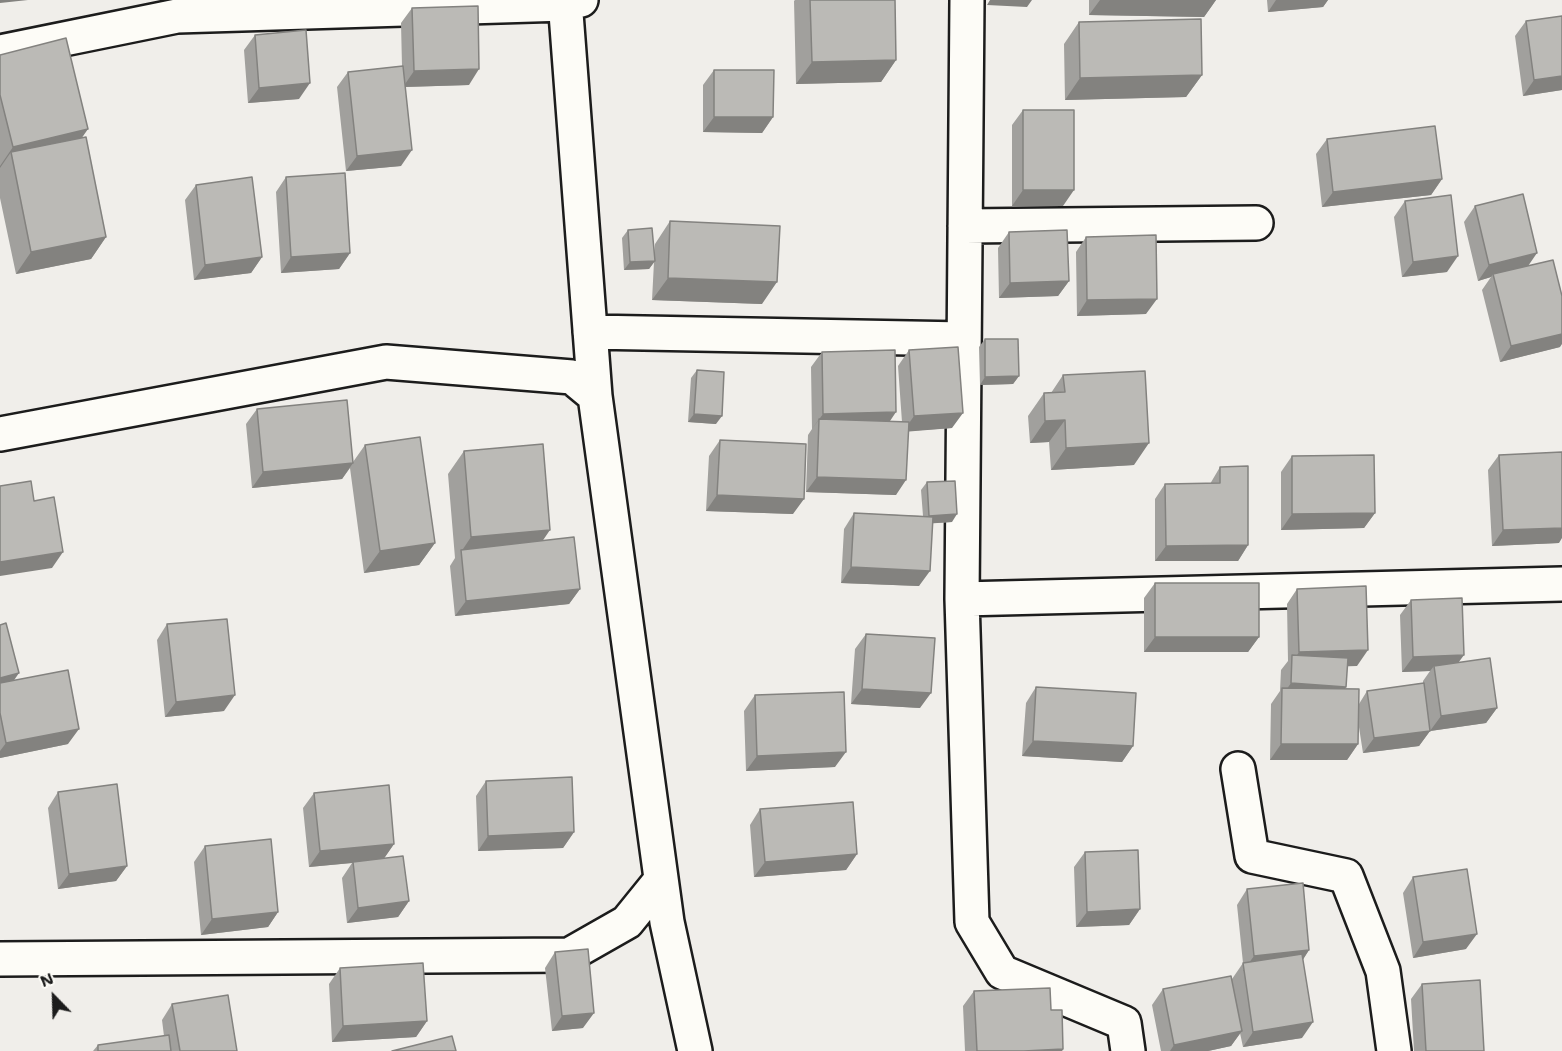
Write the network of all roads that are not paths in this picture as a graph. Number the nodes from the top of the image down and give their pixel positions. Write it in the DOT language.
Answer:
graph roads {
  1 [pos="967,0"];
  2 [pos="570,1"];
  3 [pos="176,8"];
  4 [pos="0,52"];
  5 [pos="1256,223"];
  6 [pos="965,226"];
  7 [pos="590,332"];
  8 [pos="964,339"];
  9 [pos="595,396"];
  10 [pos="0,434"];
  11 [pos="1562,584"];
  12 [pos="962,599"];
  13 [pos="1238,769"];
  14 [pos="661,880"];
  15 [pos="0,959"];
  16 [pos="695,1051"];
  17 [pos="1128,1051"];
  18 [pos="1394,1051"];
  1 -- 6 [label="street"];
  2 -- 3 [label="street"];
  2 -- 7 [label="street"];
  3 -- 4 [label="street"];
  5 -- 6 [label="street"];
  6 -- 8 [label="street"];
  7 -- 8 [label="street"];
  7 -- 9 [label="street"];
  8 -- 12 [label="street"];
  9 -- 10 [label="street"];
  9 -- 14 [label="street"];
  11 -- 12 [label="street"];
  12 -- 17 [label="street"];
  13 -- 18 [label="street"];
  14 -- 15 [label="street"];
  14 -- 16 [label="street"];
}
